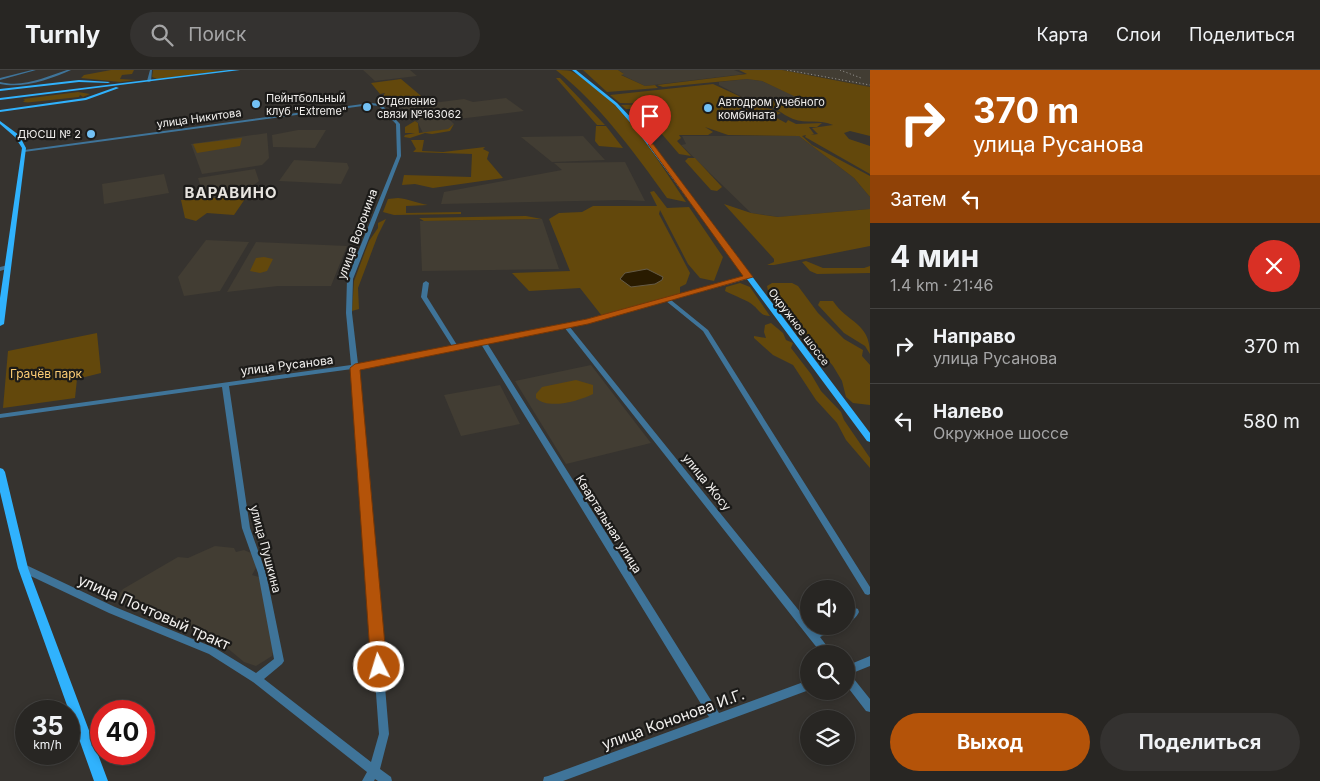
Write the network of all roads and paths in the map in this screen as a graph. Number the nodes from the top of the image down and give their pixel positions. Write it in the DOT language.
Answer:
graph roads {
  1 [pos="11,70"];
  2 [pos="34,70"];
  3 [pos="70,70"];
  4 [pos="151,70"];
  5 [pos="238,70"];
  6 [pos="574,70"];
  7 [pos="231,71"];
  8 [pos="14,76"];
  9 [pos="0,79"];
  10 [pos="149,81"];
  11 [pos="0,83"];
  12 [pos="135,83"];
  13 [pos="18,85"];
  14 [pos="12,89"];
  15 [pos="0,91"];
  16 [pos="74,91"];
  17 [pos="56,93"];
  18 [pos="0,100"];
  19 [pos="376,104"];
  20 [pos="0,110"];
  21 [pos="0,122"];
  22 [pos="24,150"];
  23 [pos="4,268"];
  24 [pos="748,277"];
  25 [pos="426,283"];
  26 [pos="668,300"];
  27 [pos="0,324"];
  28 [pos="566,326"];
  29 [pos="483,342"];
  30 [pos="455,347"];
  31 [pos="355,368"];
  32 [pos="225,384"];
  33 [pos="0,416"];
  34 [pos="870,439"];
  35 [pos="0,472"];
  36 [pos="23,568"];
  37 [pos="868,591"];
  38 [pos="813,636"];
  39 [pos="820,645"];
  40 [pos="870,661"];
  41 [pos="855,667"];
  42 [pos="256,679"];
  43 [pos="800,688"];
  44 [pos="855,688"];
  45 [pos="870,707"];
  46 [pos="716,718"];
  47 [pos="371,777"];
  48 [pos="101,781"];
  49 [pos="387,781"];
  50 [pos="548,781"];
  1 -- 8 [label="street"];
  2 -- 8 [label="street"];
  3 -- 13 [label="street"];
  4 -- 10 [label="street"];
  5 -- 7 [label="main road"];
  6 -- 24 [label="main road, Окружное шоссе"];
  7 -- 10 [label="main road"];
  8 -- 9 [label="street"];
  10 -- 12 [label="main road"];
  11 -- 13 [label="street"];
  12 -- 14 [label="main road"];
  12 -- 16 [label="main road"];
  12 -- 20 [label="main road"];
  13 -- 14 [label="street"];
  14 -- 15 [label="main road"];
  15 -- 16 [label="main road"];
  16 -- 17 [label="main road"];
  16 -- 20 [label="main road"];
  17 -- 18 [label="main road"];
  19 -- 22 [label="street, улица Никитова"];
  19 -- 31 [label="street, улица Воронина"];
  21 -- 22 [label="main road"];
  22 -- 23 [label="main road"];
  23 -- 27 [label="main road"];
  24 -- 26 [label="street, улица Русанова"];
  24 -- 34 [label="main road, Окружное шоссе"];
  25 -- 30 [label="street"];
  26 -- 28 [label="street, улица Русанова"];
  26 -- 37 [label="street"];
  28 -- 29 [label="street, улица Русанова"];
  28 -- 38 [label="street, улица Жосу"];
  29 -- 30 [label="street, улица Русанова"];
  29 -- 46 [label="street, Квартальная улица"];
  30 -- 31 [label="street, улица Русанова"];
  31 -- 32 [label="street, улица Русанова"];
  31 -- 47 [label="street, улица Воронина"];
  32 -- 33 [label="street, улица Русанова"];
  32 -- 42 [label="street, улица Пушкина"];
  35 -- 36 [label="main road"];
  36 -- 42 [label="street, улица Почтовый тракт"];
  36 -- 48 [label="main road"];
  38 -- 39 [label="street, улица Жосу"];
  40 -- 41 [label="street"];
  42 -- 47 [label="street, улица Почтовый тракт"];
  43 -- 46 [label="street, улица Кононова И.Г."];
  44 -- 45 [label="street"];
  46 -- 50 [label="street, улица Кононова И.Г."];
  47 -- 49 [label="street, улица Почтовый тракт"];
}
